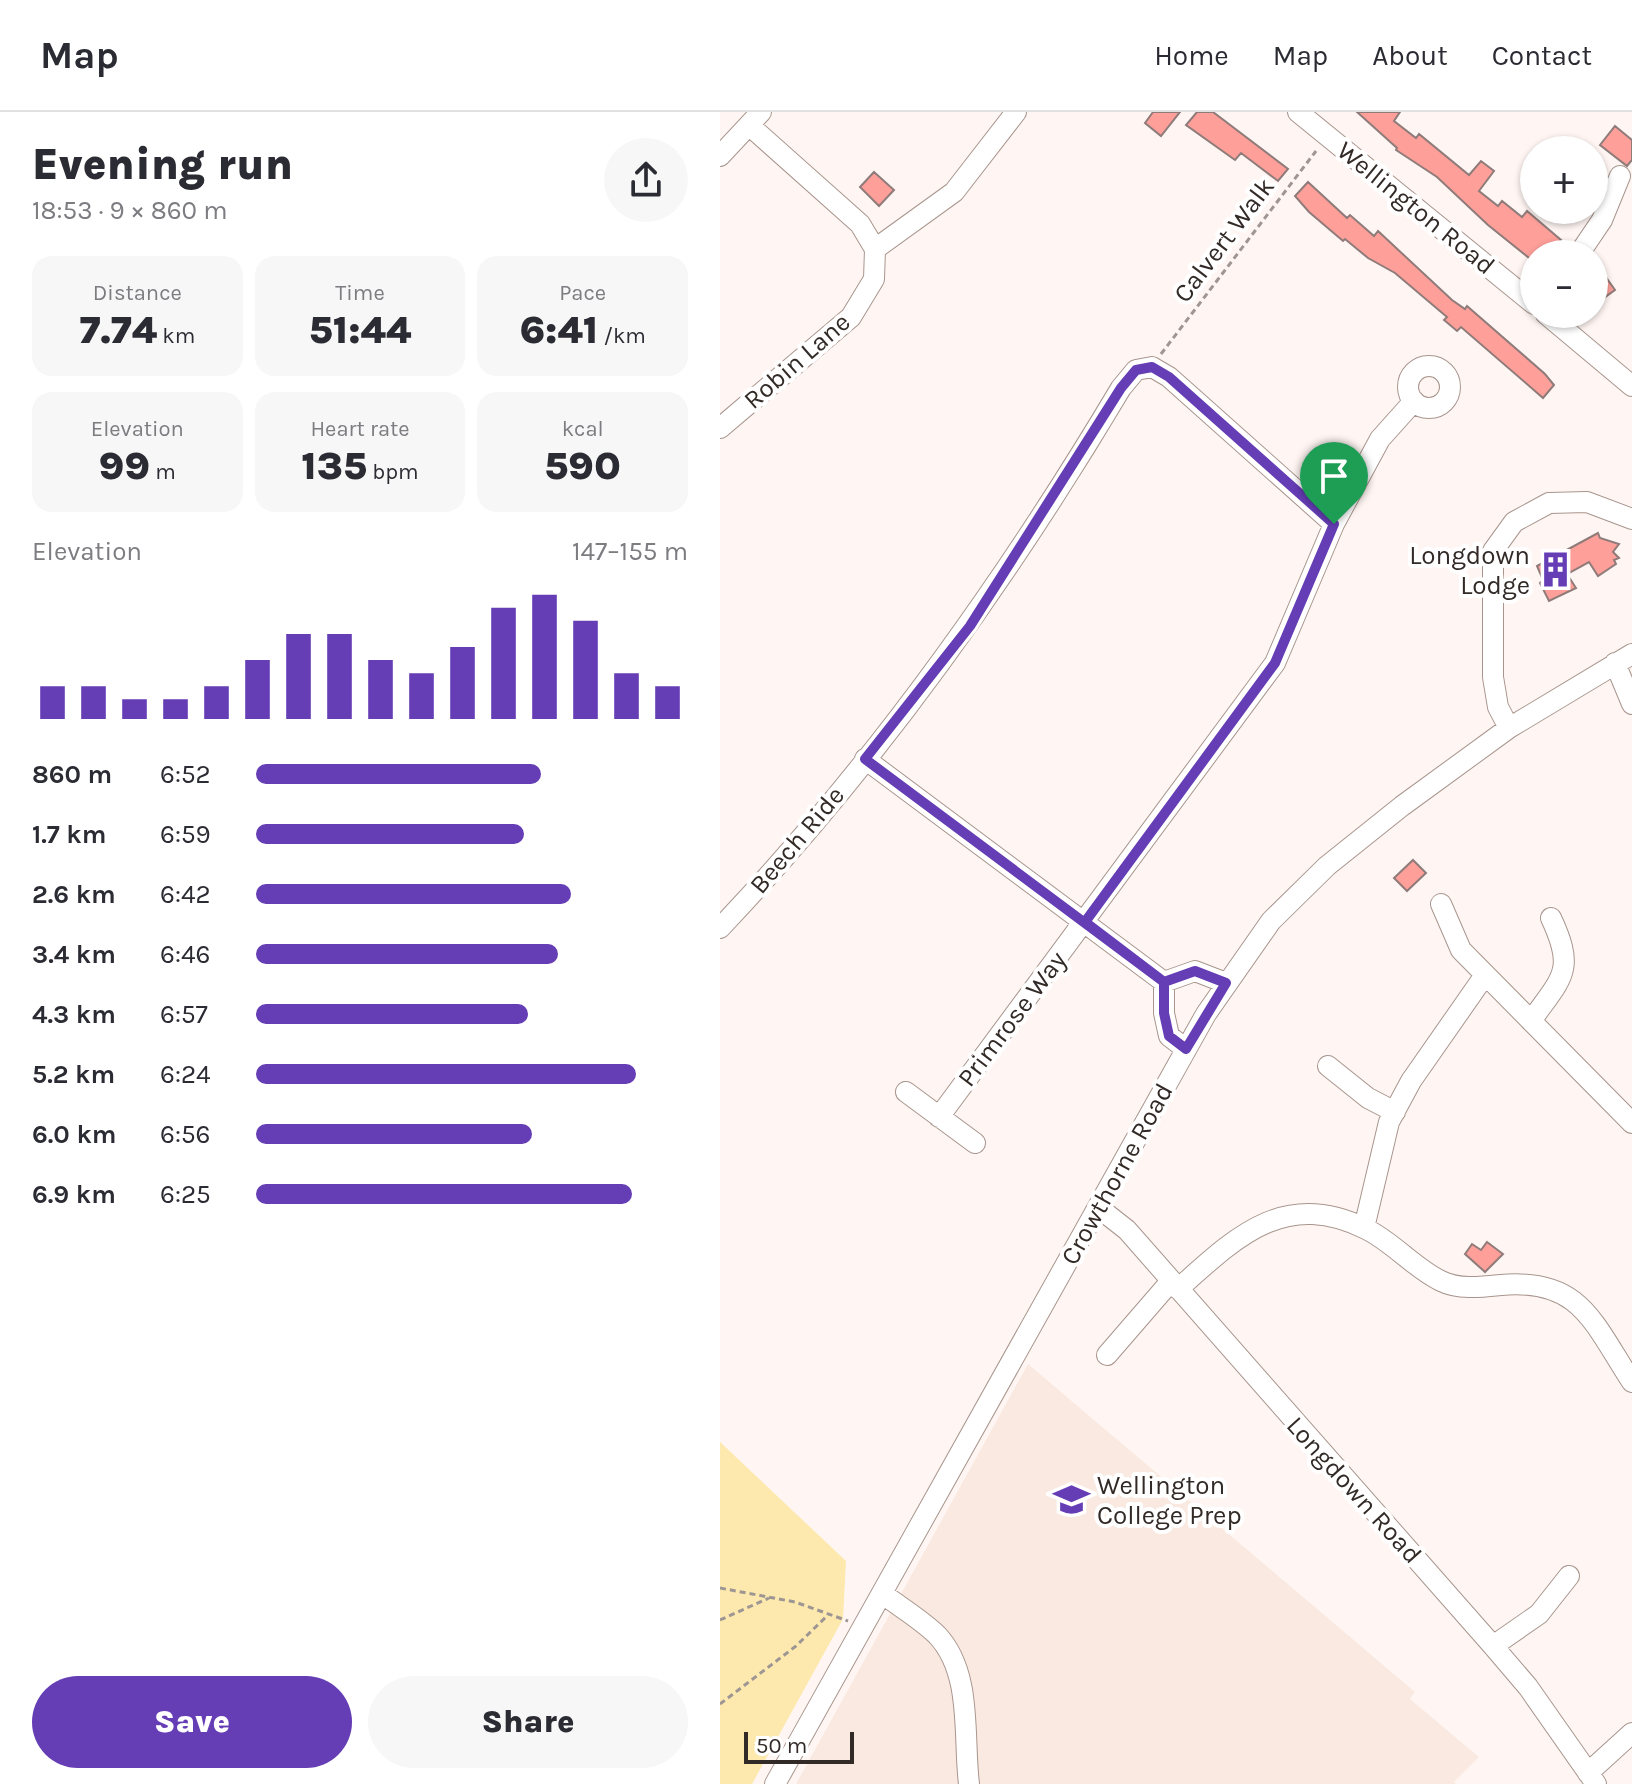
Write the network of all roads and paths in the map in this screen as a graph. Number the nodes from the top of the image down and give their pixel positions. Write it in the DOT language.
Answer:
graph roads {
  1 [pos="1016,112"];
  2 [pos="1298,112"];
  3 [pos="755,119"];
  4 [pos="1327,137"];
  5 [pos="720,156"];
  6 [pos="1620,176"];
  7 [pos="1588,240"];
  8 [pos="875,249"];
  9 [pos="1520,293"];
  10 [pos="1563,328"];
  11 [pos="1152,367"];
  12 [pos="1632,386"];
  13 [pos="1414,401"];
  14 [pos="720,428"];
  15 [pos="1632,519"];
  16 [pos="1334,524"];
  17 [pos="1623,658"];
  18 [pos="1632,704"];
  19 [pos="1509,728"];
  20 [pos="865,759"];
  21 [pos="1441,904"];
  22 [pos="1551,918"];
  23 [pos="1085,922"];
  24 [pos="720,928"];
  25 [pos="1485,975"];
  26 [pos="1164,982"];
  27 [pos="1226,983"];
  28 [pos="1531,1021"];
  29 [pos="1186,1049"];
  30 [pos="1328,1066"];
  31 [pos="906,1092"];
  32 [pos="1395,1112"];
  33 [pos="939,1117"];
  34 [pos="1632,1123"];
  35 [pos="975,1143"];
  36 [pos="1099,1208"];
  37 [pos="1364,1228"];
  38 [pos="1174,1285"];
  39 [pos="1107,1355"];
  40 [pos="1632,1382"];
  41 [pos="1569,1576"];
  42 [pos="720,1588"];
  43 [pos="883,1594"];
  44 [pos="769,1598"];
  45 [pos="829,1614"];
  46 [pos="720,1620"];
  47 [pos="865,1626"];
  48 [pos="1493,1646"];
  49 [pos="720,1704"];
  50 [pos="1632,1733"];
  51 [pos="1592,1779"];
  52 [pos="775,1784"];
  53 [pos="969,1784"];
  1 -- 8 [label="street"];
  2 -- 4 [label="street, Wellington Road"];
  3 -- 5 [label="street"];
  3 -- 8 [label="street"];
  4 -- 9 [label="street, Wellington Road"];
  4 -- 11 [label="path, Calvert Walk"];
  6 -- 7 [label="street"];
  8 -- 14 [label="street, Robin Lane"];
  10 -- 12 [label="street"];
  11 -- 16 [label="street"];
  11 -- 20 [label="street, Beech Ride"];
  13 -- 16 [label="street, Primrose Way"];
  15 -- 19 [label="street"];
  16 -- 23 [label="street, Primrose Way"];
  17 -- 18 [label="street"];
  17 -- 19 [label="street, Crowthorne Road"];
  19 -- 27 [label="street, Crowthorne Road"];
  20 -- 23 [label="street"];
  20 -- 24 [label="street, Beech Ride"];
  21 -- 25 [label="street"];
  22 -- 28 [label="street"];
  23 -- 26 [label="street"];
  23 -- 33 [label="street, Primrose Way"];
  25 -- 28 [label="street"];
  25 -- 32 [label="street"];
  26 -- 27 [label="street"];
  26 -- 29 [label="street"];
  27 -- 29 [label="street, Crowthorne Road"];
  28 -- 34 [label="street"];
  29 -- 36 [label="street, Crowthorne Road"];
  30 -- 32 [label="street"];
  31 -- 33 [label="street"];
  32 -- 37 [label="street"];
  33 -- 35 [label="street"];
  36 -- 38 [label="street, Longdown Road"];
  36 -- 43 [label="street, Crowthorne Road"];
  37 -- 38 [label="street"];
  37 -- 40 [label="street"];
  38 -- 39 [label="street"];
  38 -- 48 [label="street, Longdown Road"];
  41 -- 48 [label="street"];
  42 -- 44 [label="path"];
  43 -- 47 [label="street, Crowthorne Road"];
  43 -- 53 [label="street"];
  44 -- 45 [label="path"];
  44 -- 46 [label="path"];
  45 -- 47 [label="path"];
  45 -- 49 [label="path"];
  47 -- 52 [label="street, Crowthorne Road"];
  48 -- 51 [label="street, Longdown Road"];
  50 -- 51 [label="street"];
}
